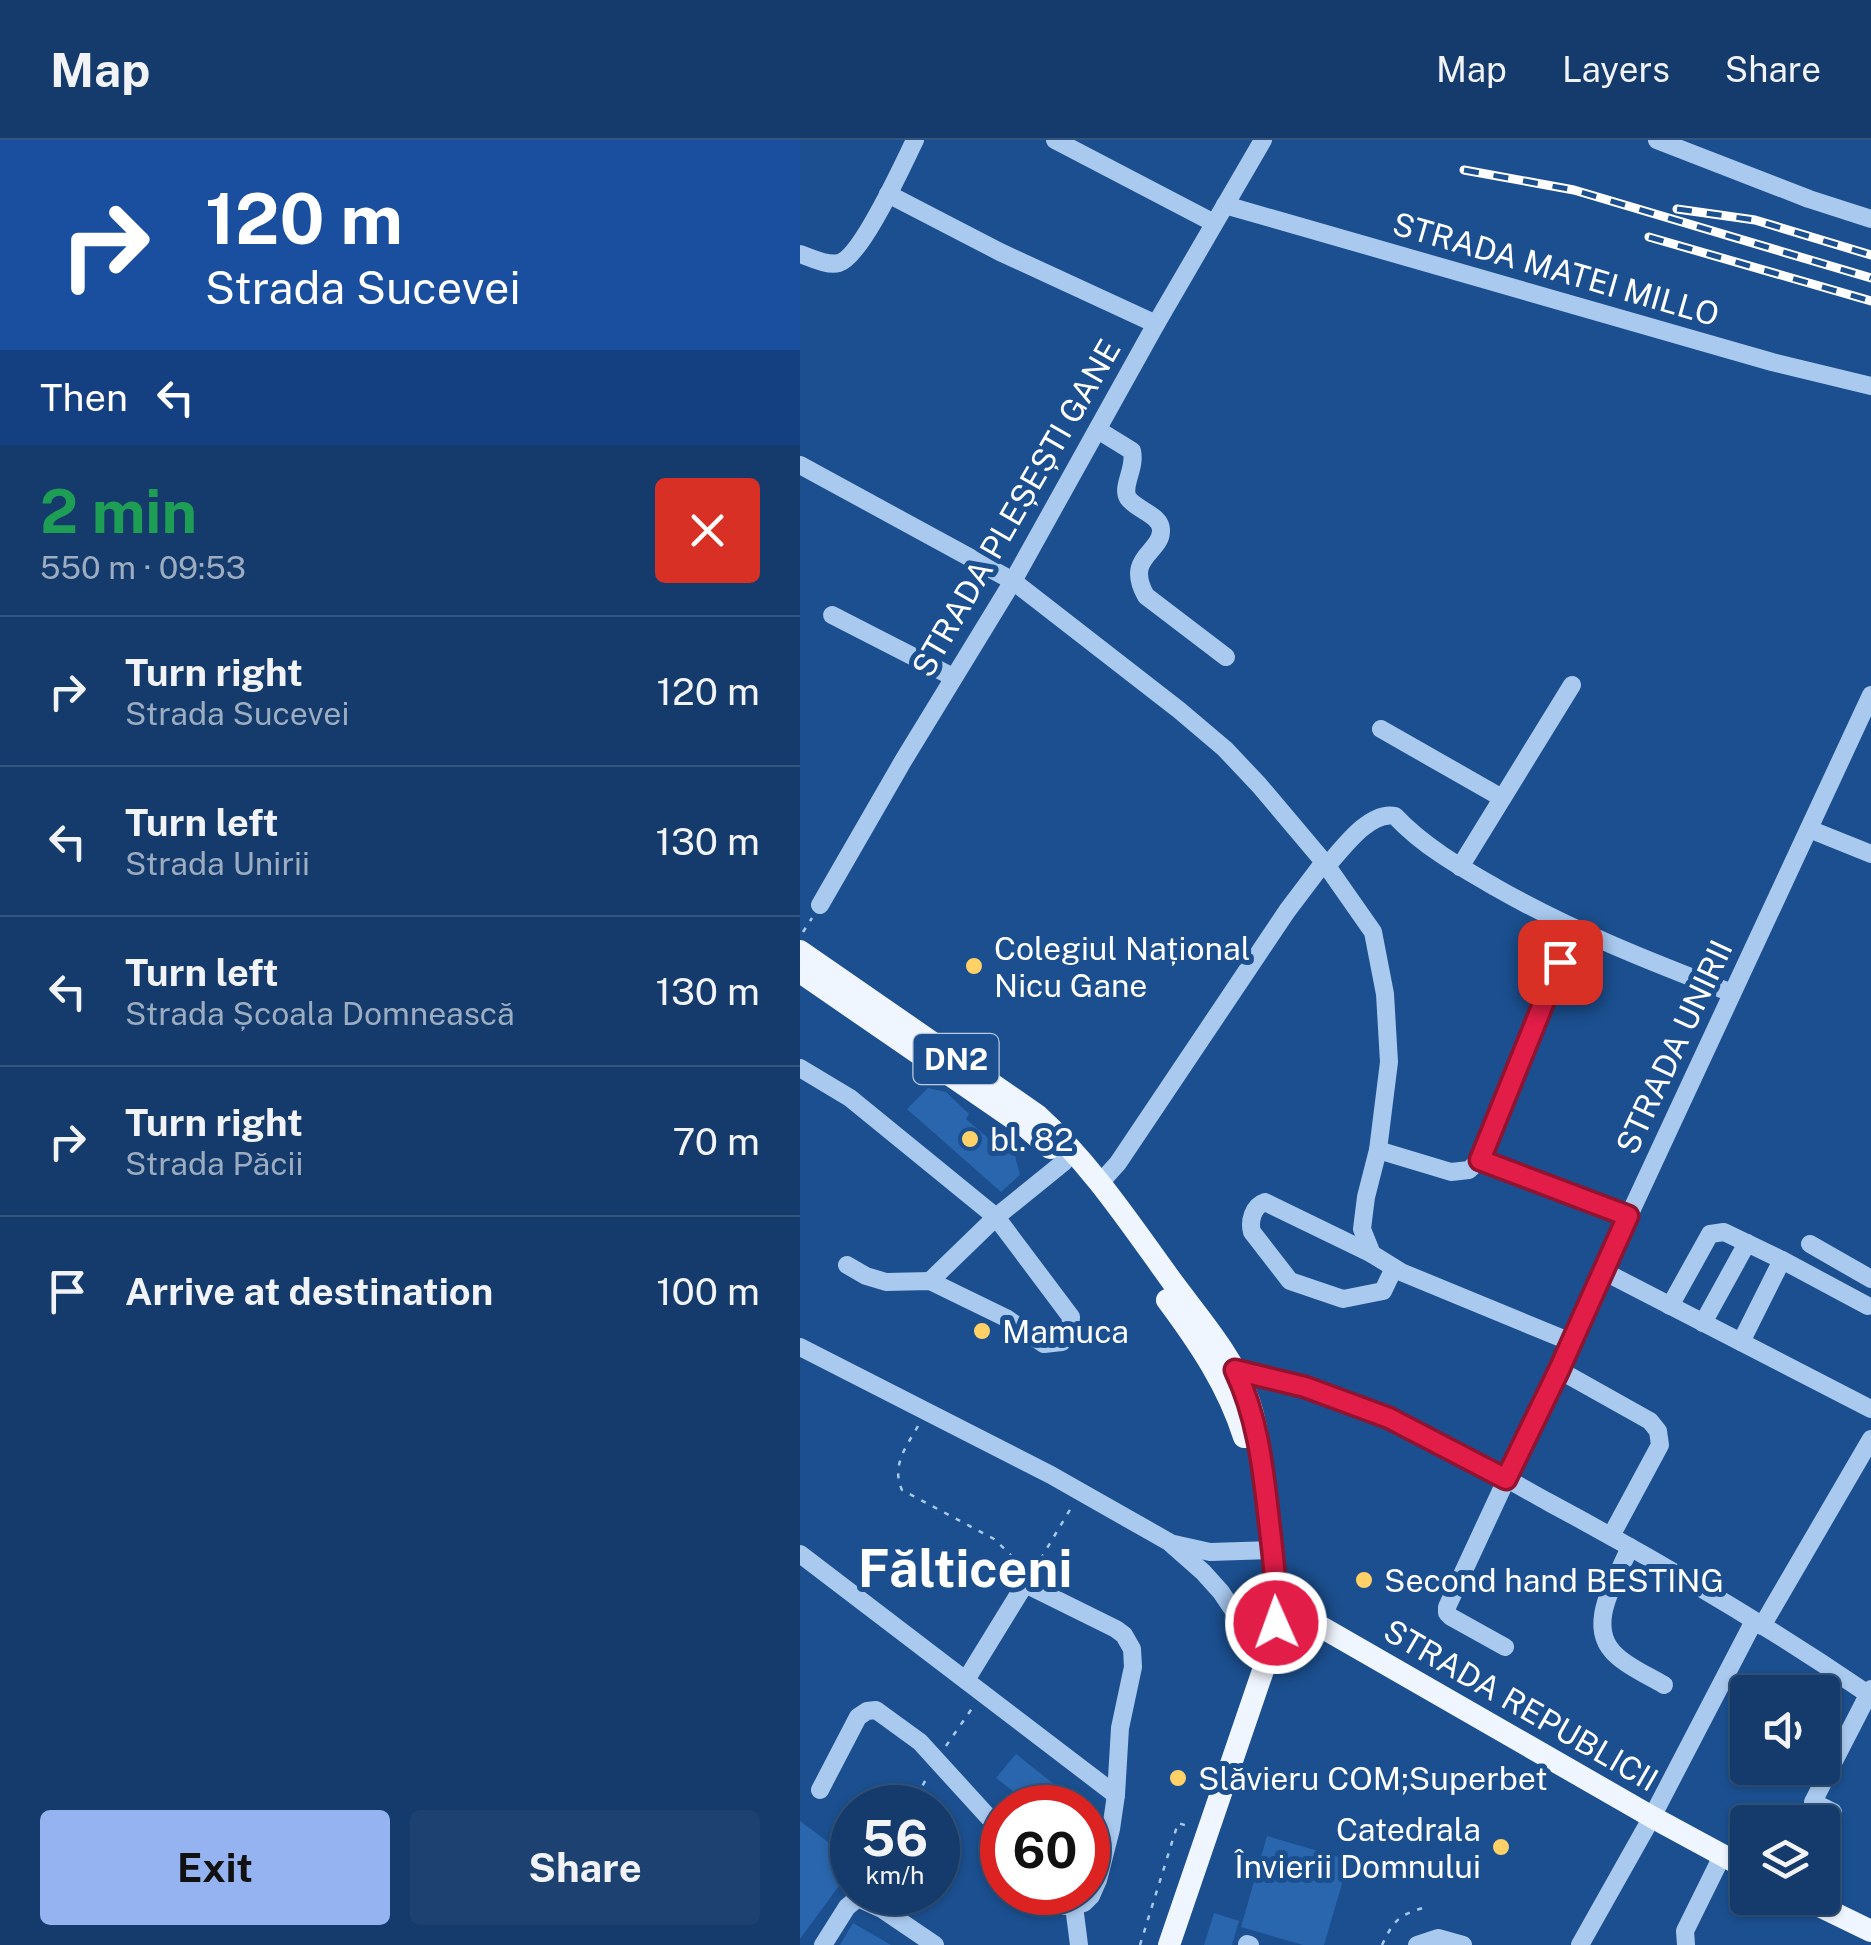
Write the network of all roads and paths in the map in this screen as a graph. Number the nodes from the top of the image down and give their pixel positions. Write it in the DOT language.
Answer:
graph roads {
  1 [pos="915,140"];
  2 [pos="1055,140"];
  3 [pos="1263,140"];
  4 [pos="1657,140"];
  5 [pos="888,194"];
  6 [pos="1226,205"];
  7 [pos="1871,217"];
  8 [pos="1214,223"];
  9 [pos="800,254"];
  10 [pos="1156,324"];
  11 [pos="1871,386"];
  12 [pos="1098,430"];
  13 [pos="800,465"];
  14 [pos="1013,581"];
  15 [pos="832,615"];
  16 [pos="1226,657"];
  17 [pos="954,677"];
  18 [pos="1572,685"];
  19 [pos="1871,695"];
  20 [pos="1381,729"];
  21 [pos="1502,798"];
  22 [pos="1809,829"];
  23 [pos="1871,854"];
  24 [pos="1325,864"];
  25 [pos="1460,867"];
  26 [pos="820,905"];
  27 [pos="1573,929"];
  28 [pos="800,938"];
  29 [pos="800,951"];
  30 [pos="800,972"];
  31 [pos="1732,993"];
  32 [pos="800,1068"];
  33 [pos="1378,1150"];
  34 [pos="1480,1160"];
  35 [pos="1064,1162"];
  36 [pos="1100,1182"];
  37 [pos="1628,1216"];
  38 [pos="996,1217"];
  39 [pos="1747,1243"];
  40 [pos="1810,1244"];
  41 [pos="1372,1254"];
  42 [pos="1782,1260"];
  43 [pos="847,1265"];
  44 [pos="1394,1268"];
  45 [pos="1603,1271"];
  46 [pos="1871,1278"];
  47 [pos="930,1281"];
  48 [pos="1670,1306"];
  49 [pos="1868,1306"];
  50 [pos="1703,1322"];
  51 [pos="1571,1342"];
  52 [pos="1741,1342"];
  53 [pos="800,1347"];
  54 [pos="1559,1370"];
  55 [pos="1226,1371"];
  56 [pos="1871,1409"];
  57 [pos="926,1412"];
  58 [pos="1871,1439"];
  59 [pos="1506,1479"];
  60 [pos="1081,1492"];
  61 [pos="1611,1536"];
  62 [pos="1169,1542"];
  63 [pos="1630,1547"];
  64 [pos="1266,1550"];
  65 [pos="800,1554"];
  66 [pos="1025,1584"];
  67 [pos="1270,1599"];
  68 [pos="1758,1623"];
  69 [pos="1263,1647"];
  70 [pos="1505,1647"];
  71 [pos="966,1680"];
  72 [pos="1664,1685"];
  73 [pos="1870,1693"];
  74 [pos="820,1790"];
  75 [pos="1116,1795"];
  76 [pos="1819,1805"];
  77 [pos="980,1808"];
  78 [pos="1652,1817"];
  79 [pos="1110,1830"];
  80 [pos="1722,1856"];
  81 [pos="1730,1860"];
  82 [pos="1423,1908"];
  83 [pos="1075,1915"];
  84 [pos="1838,1915"];
  85 [pos="1871,1931"];
  86 [pos="823,1945"];
  87 [pos="936,1945"];
  88 [pos="1079,1945"];
  89 [pos="1154,1945"];
  90 [pos="1169,1945"];
  91 [pos="1382,1945"];
  92 [pos="1417,1945"];
  93 [pos="1463,1945"];
  94 [pos="1580,1945"];
  95 [pos="1686,1945"];
  1 -- 5 [label="street"];
  2 -- 8 [label="street"];
  3 -- 6 [label="street, STRADA PLEȘEȘTI GANE"];
  4 -- 7 [label="street"];
  5 -- 9 [label="street"];
  5 -- 10 [label="street"];
  6 -- 8 [label="street, STRADA PLEȘEȘTI GANE"];
  6 -- 11 [label="street, STRADA MATEI MILLO"];
  8 -- 10 [label="street, STRADA PLEȘEȘTI GANE"];
  10 -- 12 [label="street, STRADA PLEȘEȘTI GANE"];
  12 -- 14 [label="street, STRADA PLEȘEȘTI GANE"];
  12 -- 16 [label="street"];
  13 -- 14 [label="street"];
  14 -- 17 [label="street, STRADA PLEȘEȘTI GANE"];
  14 -- 24 [label="street"];
  15 -- 17 [label="street"];
  17 -- 26 [label="street, STRADA PLEȘEȘTI GANE"];
  18 -- 21 [label="street"];
  19 -- 22 [label="street, STRADA UNIRII"];
  20 -- 21 [label="street"];
  21 -- 25 [label="street"];
  22 -- 23 [label="street"];
  22 -- 31 [label="street, STRADA UNIRII"];
  24 -- 25 [label="street"];
  24 -- 33 [label="street"];
  24 -- 36 [label="street"];
  25 -- 27 [label="street"];
  26 -- 28 [label="path"];
  27 -- 31 [label="street"];
  27 -- 34 [label="street"];
  29 -- 36 [label="main road, DN2"];
  30 -- 35 [label="main road, DN2"];
  31 -- 37 [label="street, STRADA UNIRII"];
  32 -- 38 [label="street"];
  33 -- 34 [label="street"];
  33 -- 41 [label="street"];
  34 -- 37 [label="street"];
  35 -- 38 [label="street"];
  35 -- 55 [label="main road, DN2"];
  36 -- 55 [label="main road, DN2"];
  37 -- 45 [label="street, STRADA UNIRII"];
  38 -- 47 [label="street"];
  38 -- 47 [label="street"];
  39 -- 42 [label="street"];
  39 -- 48 [label="street"];
  39 -- 50 [label="street"];
  40 -- 46 [label="street"];
  41 -- 44 [label="street"];
  41 -- 44 [label="street"];
  42 -- 49 [label="street"];
  42 -- 52 [label="street"];
  43 -- 47 [label="street"];
  44 -- 51 [label="street"];
  45 -- 48 [label="street"];
  45 -- 51 [label="street, STRADA UNIRII"];
  48 -- 50 [label="street"];
  50 -- 52 [label="street"];
  51 -- 54 [label="street, STRADA UNIRII"];
  52 -- 56 [label="street"];
  53 -- 57 [label="street"];
  54 -- 59 [label="street, STRADA UNIRII"];
  54 -- 61 [label="street"];
  55 -- 59 [label="street"];
  55 -- 64 [label="main road, DN2"];
  57 -- 60 [label="street"];
  57 -- 66 [label="path"];
  58 -- 68 [label="street"];
  59 -- 61 [label="street"];
  59 -- 70 [label="street, STRADA UNIRII"];
  60 -- 62 [label="street"];
  60 -- 66 [label="path"];
  61 -- 63 [label="street"];
  62 -- 64 [label="street"];
  62 -- 69 [label="street"];
  63 -- 68 [label="street"];
  63 -- 72 [label="street"];
  64 -- 67 [label="main road, DN2"];
  65 -- 71 [label="street"];
  66 -- 71 [label="street"];
  66 -- 75 [label="street"];
  67 -- 69 [label="main road, DN2"];
  67 -- 78 [label="main road, STRADA REPUBLICII"];
  68 -- 73 [label="street"];
  68 -- 78 [label="street"];
  69 -- 89 [label="main road, DN2"];
  69 -- 90 [label="main road, DN2"];
  71 -- 75 [label="street"];
  73 -- 76 [label="street"];
  74 -- 77 [label="street"];
  75 -- 79 [label="street"];
  78 -- 80 [label="main road, STRADA REPUBLICII"];
  78 -- 94 [label="street"];
  80 -- 81 [label="main road, STRADA REPUBLICII"];
  80 -- 95 [label="street"];
  82 -- 91 [label="path"];
  83 -- 88 [label="street"];
  84 -- 85 [label="main road"];
  86 -- 87 [label="street"];
  92 -- 93 [label="street"];
}
